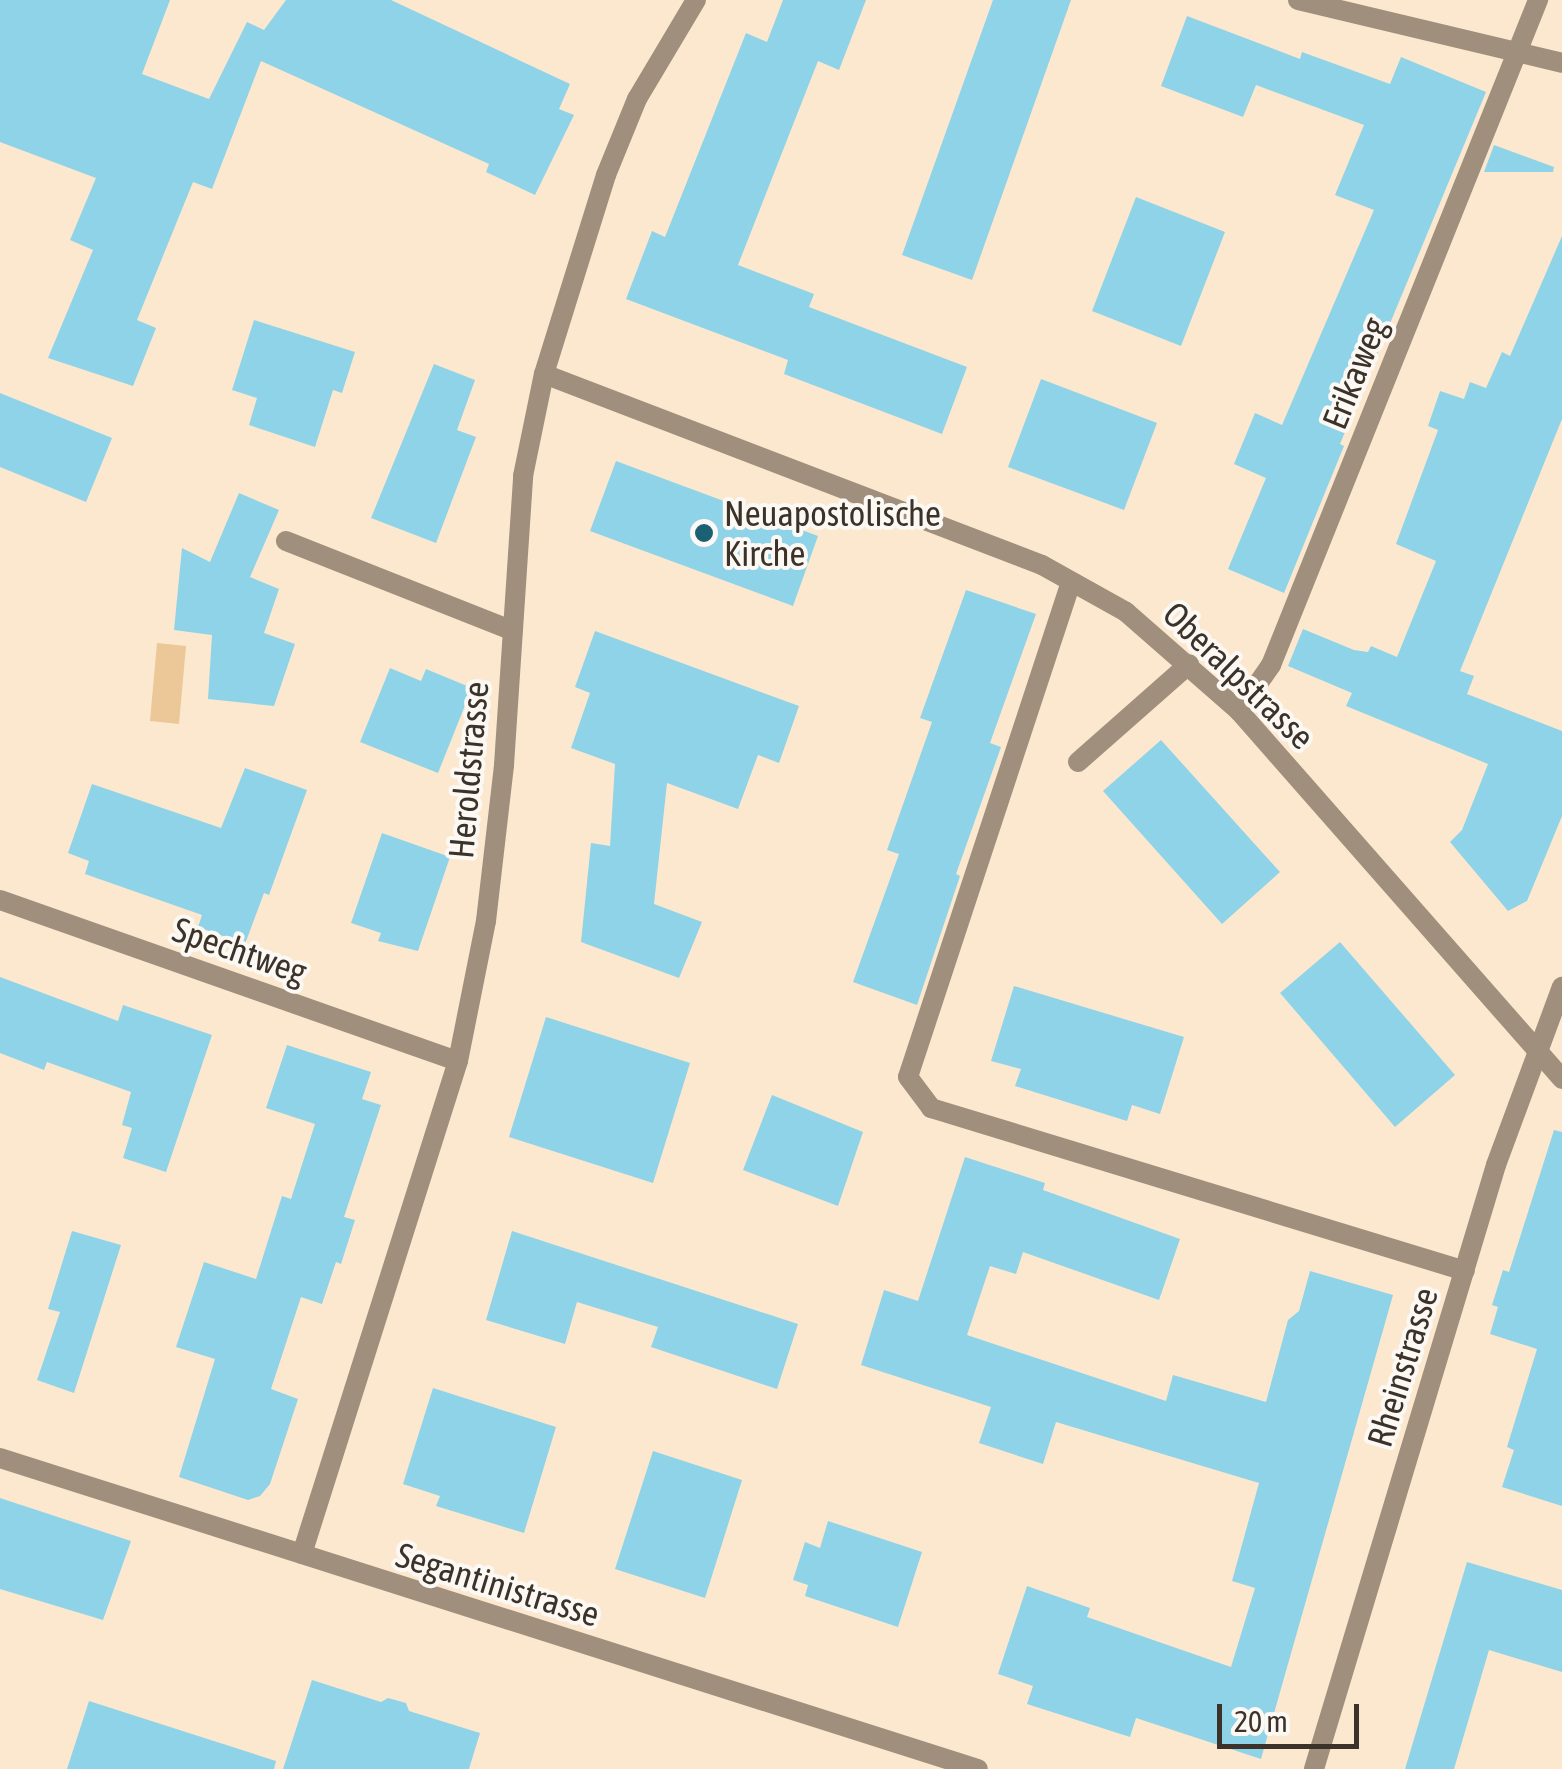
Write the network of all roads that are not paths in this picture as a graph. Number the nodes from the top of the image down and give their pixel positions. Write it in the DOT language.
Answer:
graph roads {
  1 [pos="696,0"];
  2 [pos="1298,0"];
  3 [pos="1538,0"];
  4 [pos="1518,52"];
  5 [pos="1562,63"];
  6 [pos="544,374"];
  7 [pos="286,541"];
  8 [pos="1071,582"];
  9 [pos="513,630"];
  10 [pos="1189,664"];
  11 [pos="1239,711"];
  12 [pos="1078,762"];
  13 [pos="0,900"];
  14 [pos="1562,987"];
  15 [pos="1538,1051"];
  16 [pos="458,1061"];
  17 [pos="1562,1079"];
  18 [pos="1465,1271"];
  19 [pos="0,1458"];
  20 [pos="302,1554"];
  21 [pos="978,1769"];
  22 [pos="1314,1769"];
  1 -- 6 [label="street, Heroldstrasse"];
  2 -- 4 [label="street"];
  3 -- 4 [label="street, Erikaweg"];
  4 -- 5 [label="street"];
  4 -- 11 [label="street, Erikaweg"];
  6 -- 8 [label="street, Oberalpstrasse"];
  6 -- 9 [label="street, Heroldstrasse"];
  7 -- 9 [label="street"];
  8 -- 10 [label="street, Oberalpstrasse"];
  8 -- 18 [label="street"];
  9 -- 16 [label="street, Heroldstrasse"];
  10 -- 11 [label="street, Oberalpstrasse"];
  10 -- 12 [label="street"];
  11 -- 15 [label="street, Oberalpstrasse"];
  13 -- 16 [label="street, Spechtweg"];
  14 -- 15 [label="street, Rheinstrasse"];
  15 -- 17 [label="street, Oberalpstrasse"];
  15 -- 18 [label="street, Rheinstrasse"];
  16 -- 20 [label="street, Heroldstrasse"];
  18 -- 22 [label="street, Rheinstrasse"];
  19 -- 20 [label="street, Segantinistrasse"];
  20 -- 21 [label="street, Segantinistrasse"];
}
